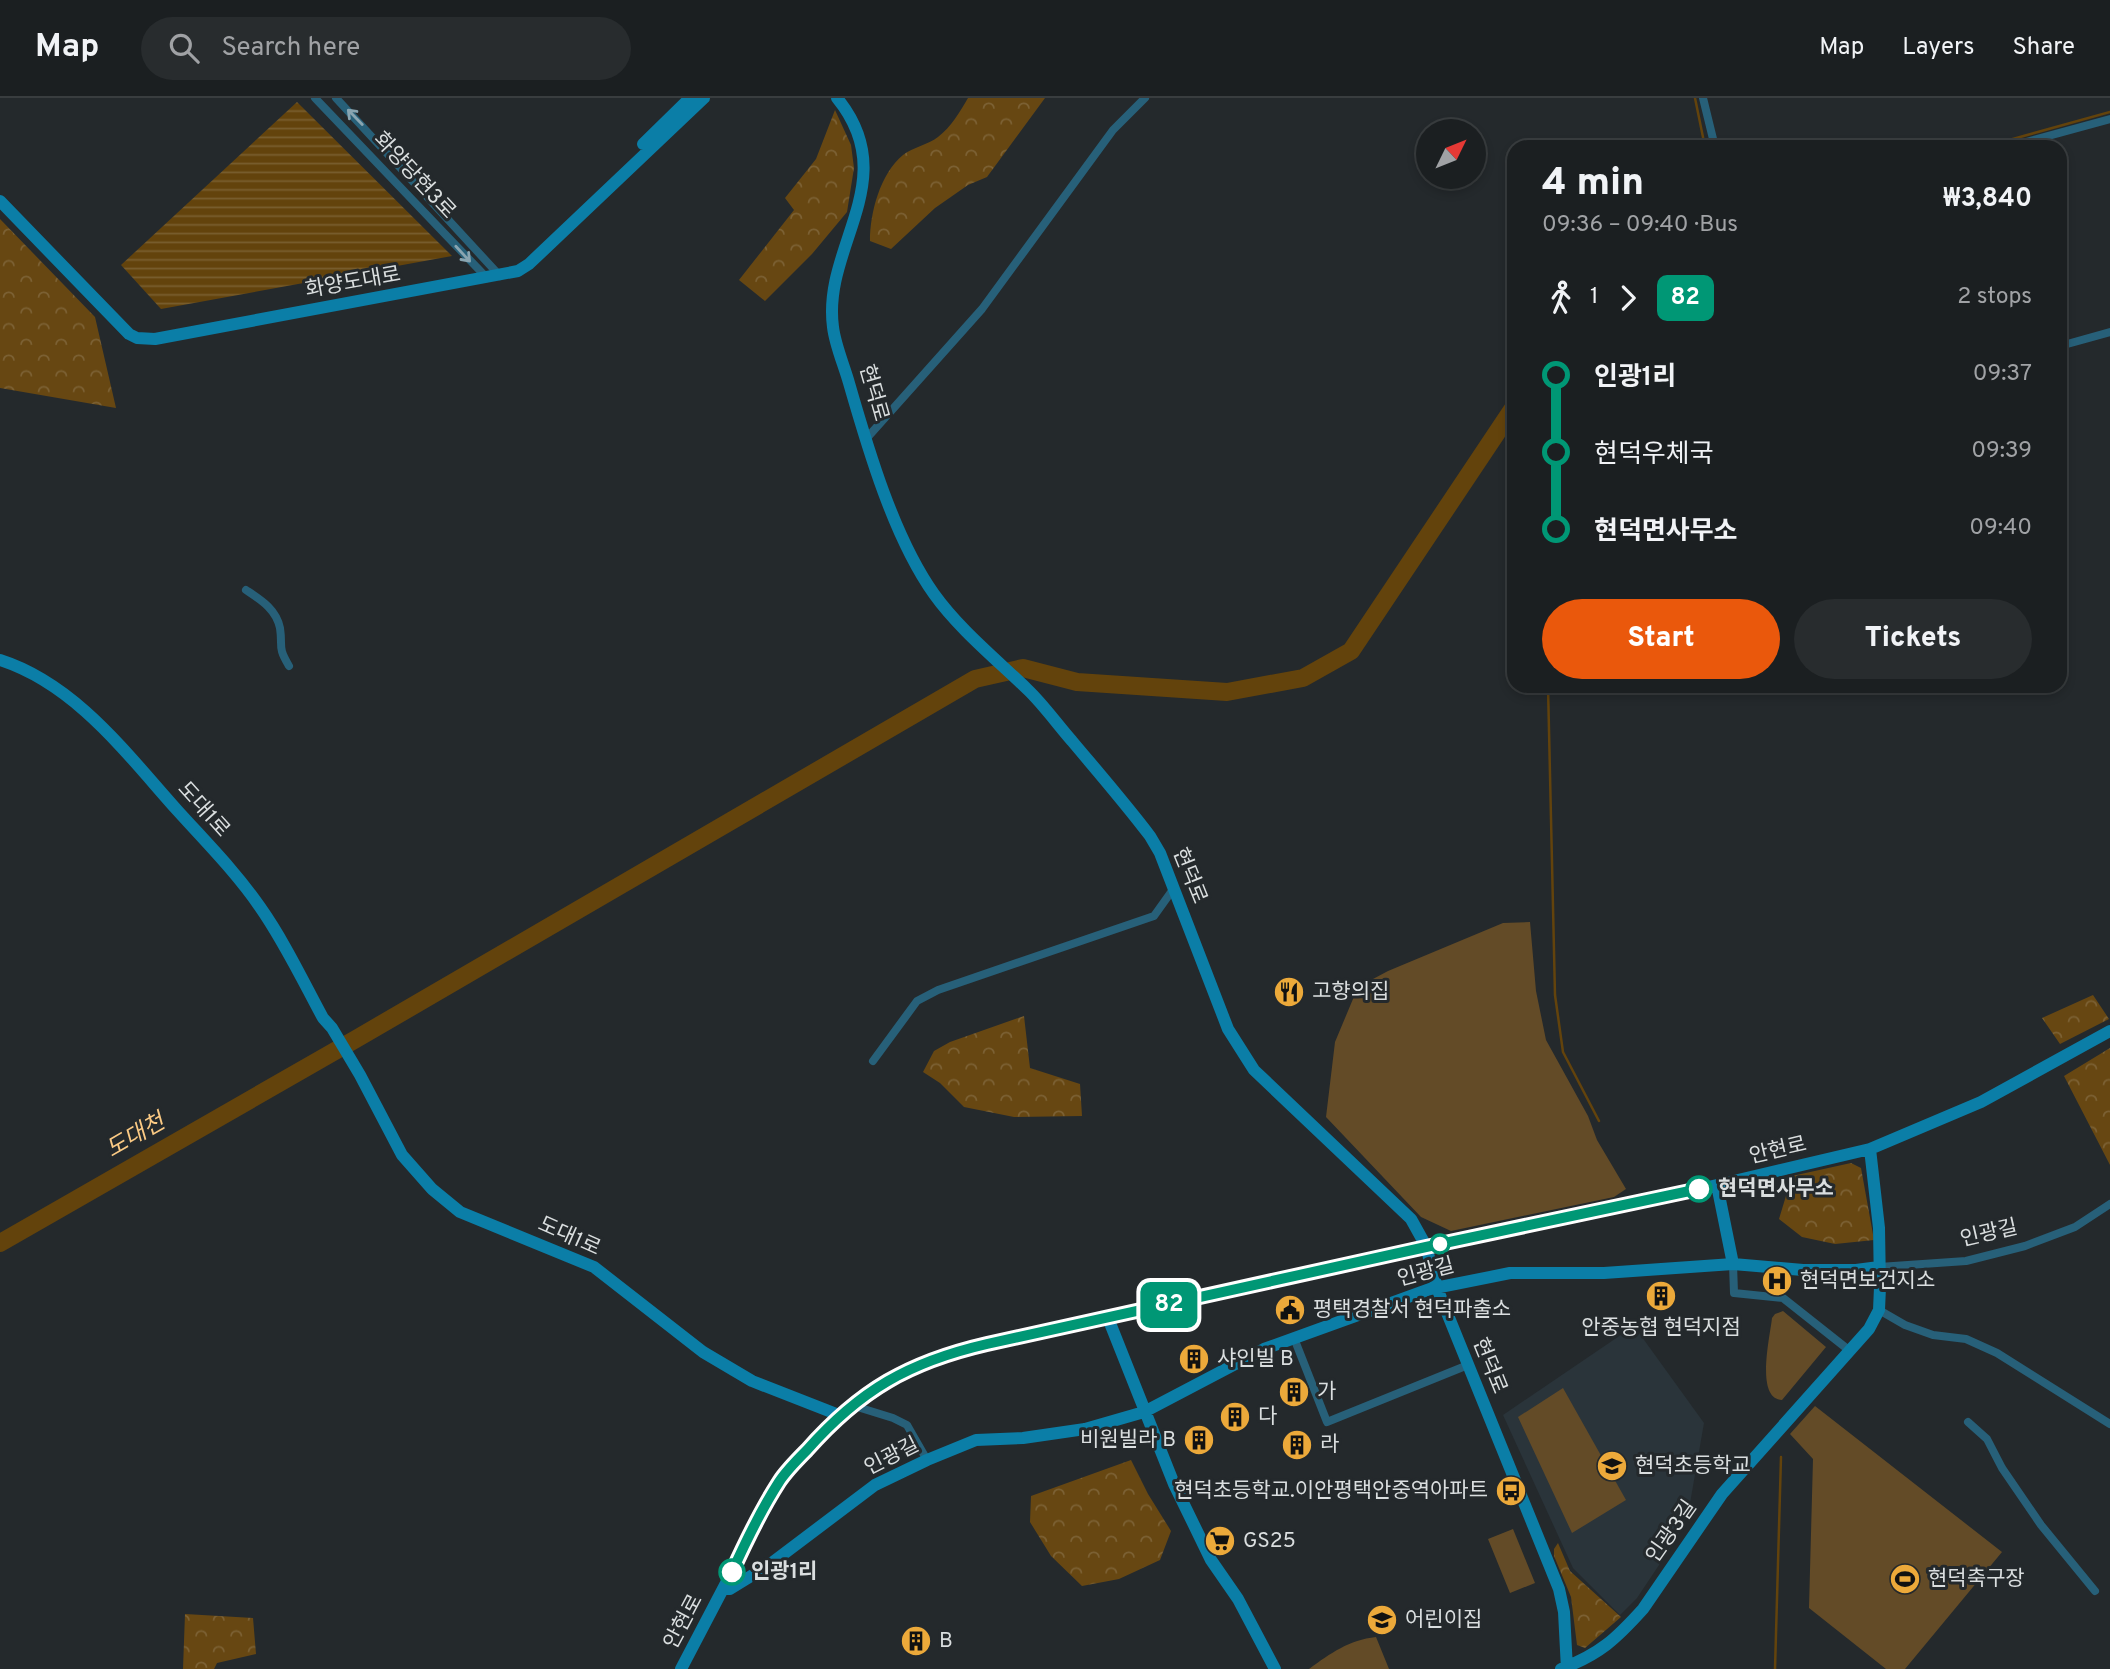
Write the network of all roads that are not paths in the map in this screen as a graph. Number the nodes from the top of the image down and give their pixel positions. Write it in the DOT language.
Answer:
graph roads {
  1 [pos="315,98"];
  2 [pos="336,98"];
  3 [pos="690,98"];
  4 [pos="704,98"];
  5 [pos="837,98"];
  6 [pos="1145,98"];
  7 [pos="1703,98"];
  8 [pos="2110,119"];
  9 [pos="1713,140"];
  10 [pos="2034,140"];
  11 [pos="0,190"];
  12 [pos="0,201"];
  13 [pos="492,275"];
  14 [pos="2110,332"];
  15 [pos="2067,344"];
  16 [pos="866,439"];
  17 [pos="246,590"];
  18 [pos="0,660"];
  19 [pos="289,666"];
  20 [pos="1174,888"];
  21 [pos="2110,1031"];
  22 [pos="873,1061"];
  23 [pos="1870,1149"];
  24 [pos="1717,1185"];
  25 [pos="2110,1204"];
  26 [pos="1426,1247"];
  27 [pos="1734,1264"];
  28 [pos="1879,1267"];
  29 [pos="1437,1288"];
  30 [pos="1880,1310"];
  31 [pos="1108,1318"];
  32 [pos="1294,1338"];
  33 [pos="1850,1351"];
  34 [pos="1468,1365"];
  35 [pos="851,1405"];
  36 [pos="1144,1412"];
  37 [pos="839,1415"];
  38 [pos="1968,1423"];
  39 [pos="2110,1424"];
  40 [pos="927,1460"];
  41 [pos="724,1589"];
  42 [pos="2095,1591"];
  43 [pos="1565,1668"];
  44 [pos="681,1669"];
  45 [pos="1275,1669"];
  1 -- 13 [label="street, 화양당현3로, one-way"];
  13 -- 2 [label="street, 화양당현3로, one-way"];
  3 -- 13 [label="street, 화양도대로"];
  4 -- 13 [label="street, 화양도대로"];
  5 -- 16 [label="street, 현덕로"];
  6 -- 16 [label="street"];
  7 -- 9 [label="street"];
  8 -- 10 [label="street"];
  11 -- 13 [label="street, 화양도대로"];
  12 -- 13 [label="street, 화양도대로"];
  14 -- 15 [label="street"];
  16 -- 20 [label="street, 현덕로"];
  17 -- 19 [label="street"];
  18 -- 37 [label="street, 도대1로"];
  20 -- 22 [label="street"];
  20 -- 26 [label="street, 현덕로"];
  21 -- 23 [label="street, 안현로"];
  23 -- 24 [label="street, 안현로"];
  23 -- 28 [label="street"];
  24 -- 26 [label="street, 안현로"];
  24 -- 27 [label="street"];
  25 -- 28 [label="street, 인광길"];
  26 -- 29 [label="street, 현덕로"];
  26 -- 31 [label="street, 안현로"];
  27 -- 28 [label="street, 인광길"];
  27 -- 29 [label="street, 인광길"];
  27 -- 33 [label="street"];
  28 -- 30 [label="street"];
  29 -- 32 [label="street, 인광길"];
  29 -- 34 [label="street, 현덕로"];
  30 -- 33 [label="street, 인광3길"];
  30 -- 39 [label="street"];
  31 -- 35 [label="street, 안현로"];
  31 -- 36 [label="street"];
  32 -- 34 [label="street"];
  32 -- 36 [label="street, 인광길"];
  33 -- 43 [label="street, 인광3길"];
  34 -- 43 [label="street, 현덕로"];
  35 -- 37 [label="street, 안현로"];
  35 -- 40 [label="street"];
  36 -- 40 [label="street, 인광길"];
  36 -- 45 [label="street"];
  37 -- 41 [label="street, 안현로"];
  38 -- 42 [label="street"];
  40 -- 41 [label="street, 인광길"];
  41 -- 44 [label="street, 안현로"];
}
